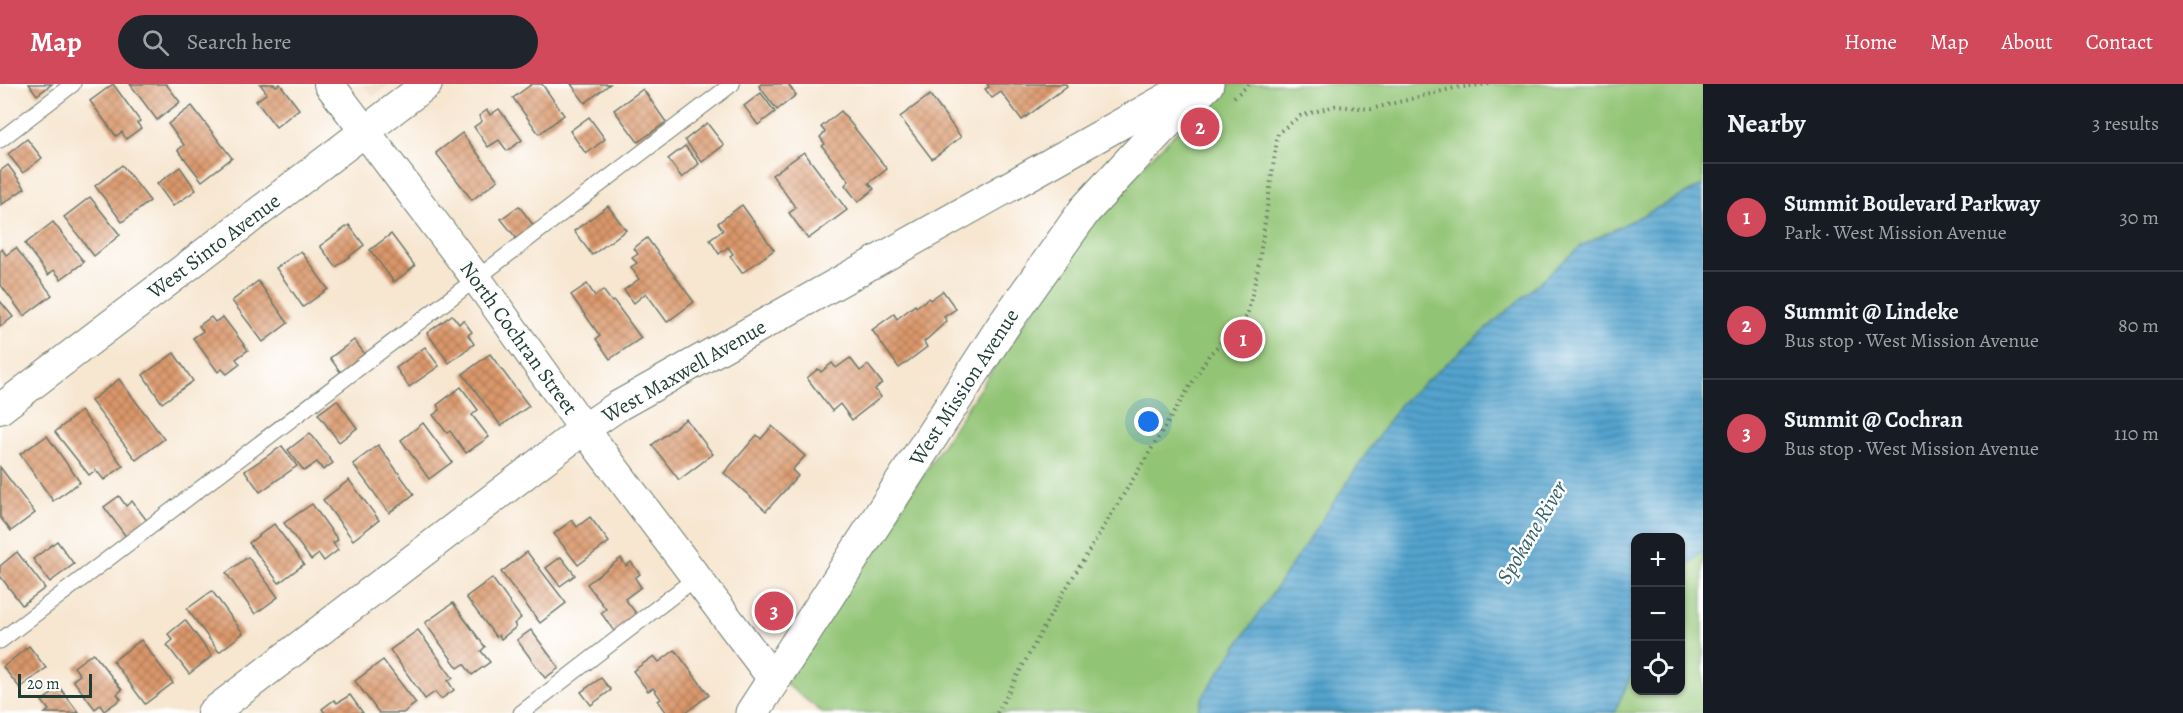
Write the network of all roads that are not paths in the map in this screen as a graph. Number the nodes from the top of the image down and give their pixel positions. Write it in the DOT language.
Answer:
graph roads {
  1 [pos="73,84"];
  2 [pos="329,84"];
  3 [pos="427,84"];
  4 [pos="732,84"];
  5 [pos="1192,84"];
  6 [pos="1217,93"];
  7 [pos="364,131"];
  8 [pos="0,140"];
  9 [pos="476,278"];
  10 [pos="0,409"];
  11 [pos="584,429"];
  12 [pos="697,577"];
  13 [pos="0,641"];
  14 [pos="773,678"];
  15 [pos="212,713"];
  16 [pos="521,713"];
  17 [pos="752,713"];
  1 -- 8 [label="lane"];
  2 -- 7 [label="street, North Cochran Street"];
  3 -- 7 [label="street, West Sinto Avenue"];
  4 -- 9 [label="lane"];
  5 -- 11 [label="street, West Maxwell Avenue"];
  6 -- 14 [label="street, West Mission Avenue"];
  7 -- 9 [label="street, North Cochran Street"];
  7 -- 10 [label="street, West Sinto Avenue"];
  9 -- 11 [label="street, North Cochran Street"];
  9 -- 13 [label="lane"];
  11 -- 12 [label="street, North Cochran Street"];
  11 -- 15 [label="street, West Maxwell Avenue"];
  12 -- 14 [label="street, North Cochran Street"];
  12 -- 16 [label="lane"];
  14 -- 17 [label="street, West Mission Avenue"];
}
